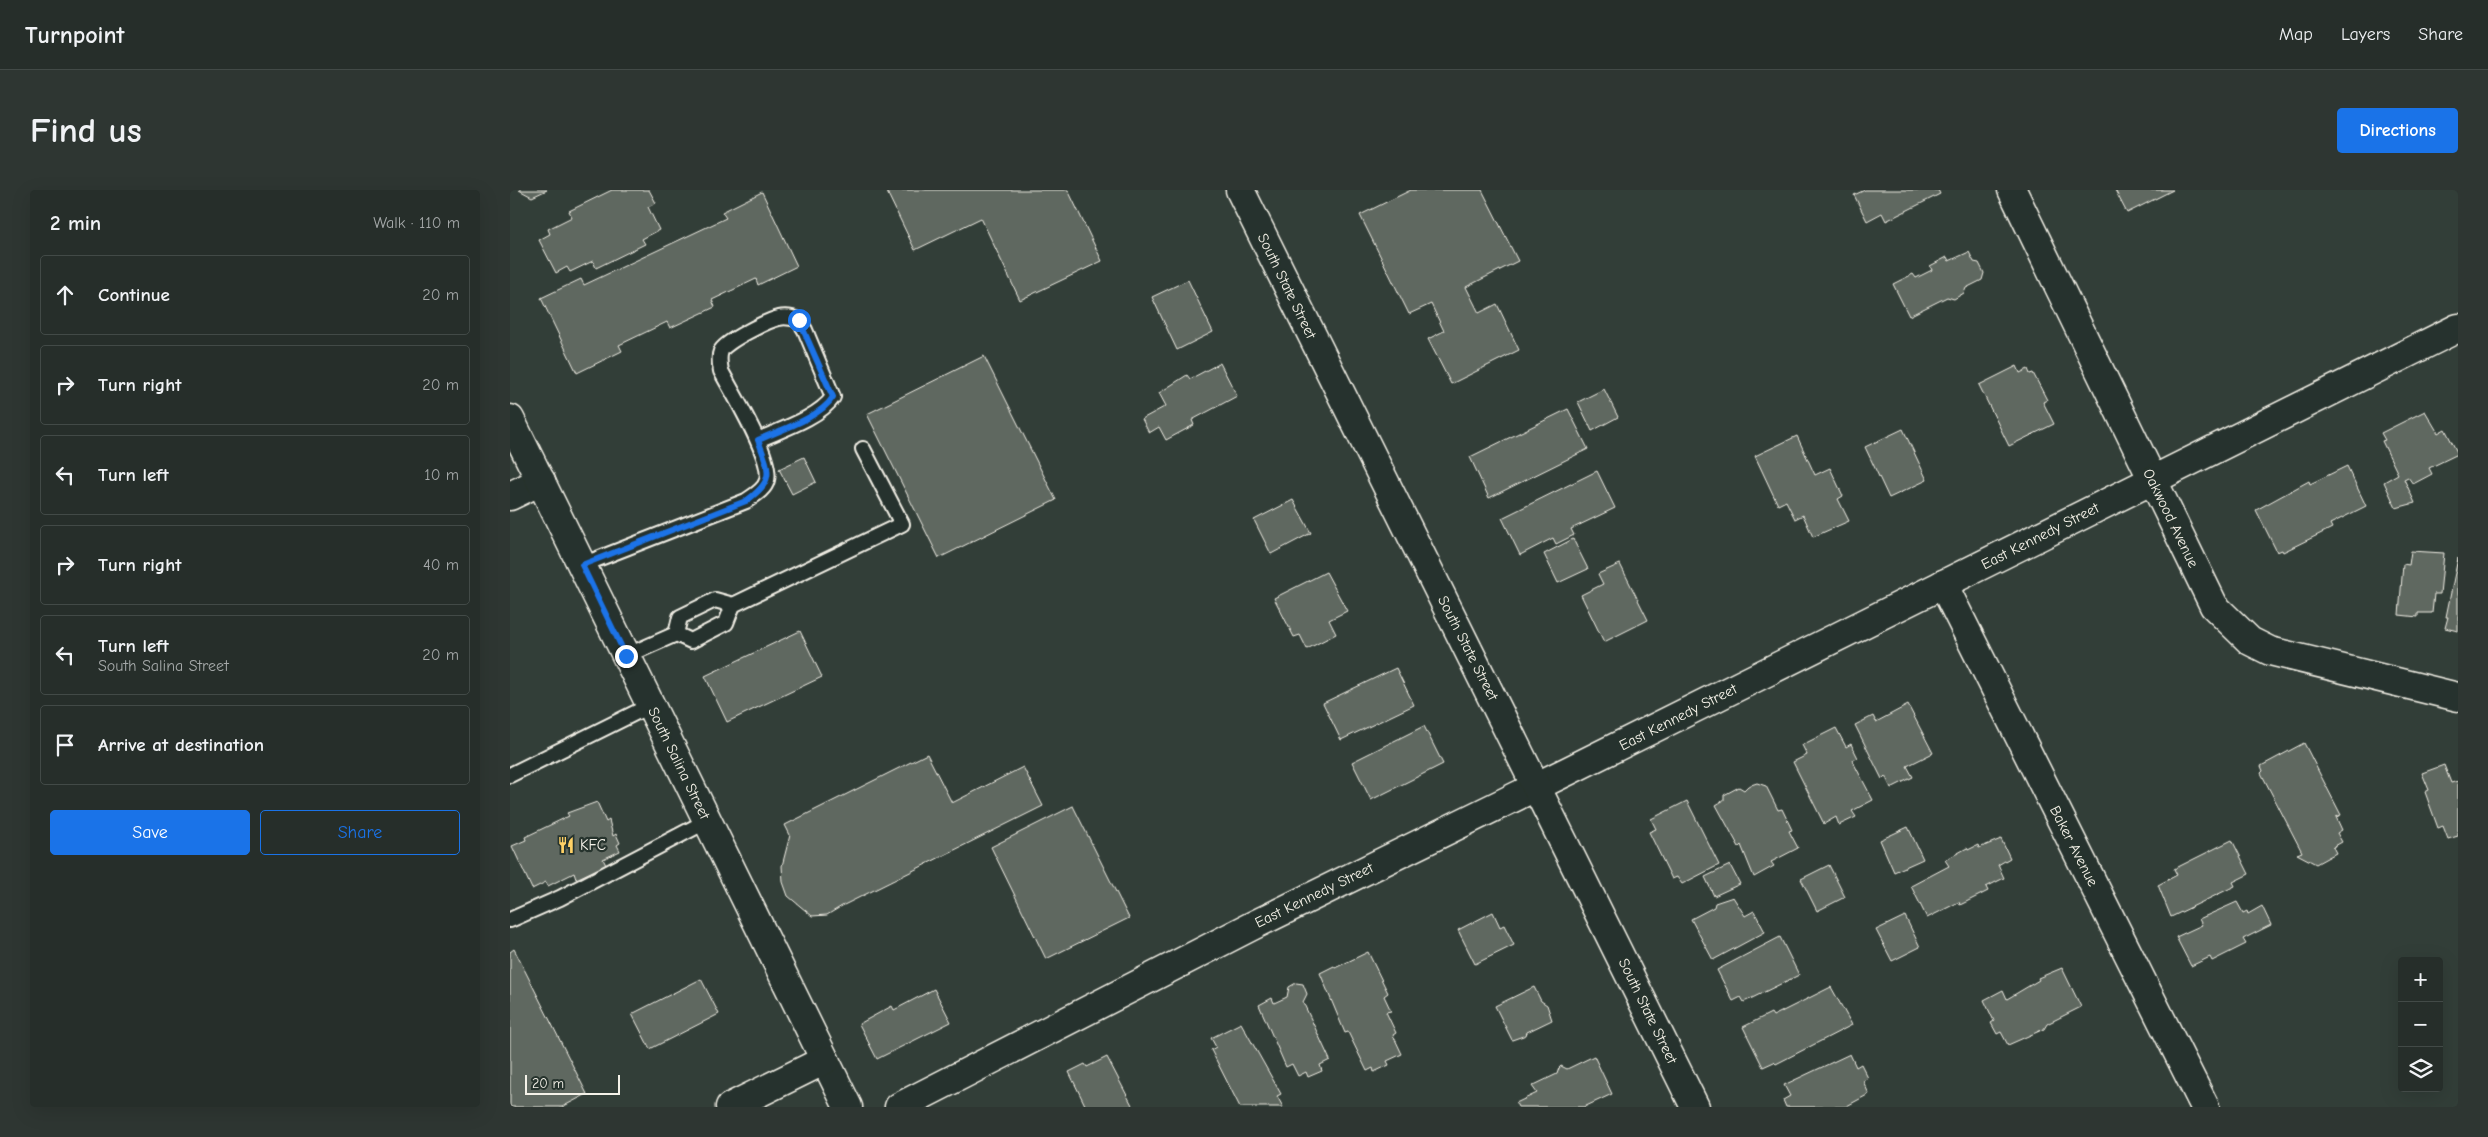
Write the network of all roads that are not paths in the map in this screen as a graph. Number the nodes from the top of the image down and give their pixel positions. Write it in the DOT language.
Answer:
graph roads {
  1 [pos="1240,190"];
  2 [pos="2012,190"];
  3 [pos="2458,328"];
  4 [pos="510,419"];
  5 [pos="758,440"];
  6 [pos="863,449"];
  7 [pos="2153,480"];
  8 [pos="541,481"];
  9 [pos="510,496"];
  10 [pos="582,565"];
  11 [pos="1943,584"];
  12 [pos="733,605"];
  13 [pos="676,634"];
  14 [pos="626,656"];
  15 [pos="2458,697"];
  16 [pos="651,705"];
  17 [pos="510,775"];
  18 [pos="1537,787"];
  19 [pos="707,820"];
  20 [pos="510,920"];
  21 [pos="825,1060"];
  22 [pos="730,1107"];
  23 [pos="848,1107"];
  24 [pos="899,1107"];
  25 [pos="1695,1107"];
  26 [pos="2205,1107"];
  1 -- 18 [label="street, South State Street"];
  2 -- 7 [label="street, Oakwood Avenue"];
  3 -- 7 [label="street, East Kennedy Street"];
  4 -- 8 [label="street, South Salina Street"];
  5 -- 5 [label="lane"];
  5 -- 10 [label="lane"];
  6 -- 12 [label="lane"];
  7 -- 11 [label="street, East Kennedy Street"];
  7 -- 15 [label="street, Oakwood Avenue"];
  8 -- 9 [label="street"];
  8 -- 10 [label="street, South Salina Street"];
  10 -- 14 [label="street, South Salina Street"];
  11 -- 18 [label="street, East Kennedy Street"];
  11 -- 26 [label="street, Baker Avenue"];
  12 -- 13 [label="lane"];
  12 -- 13 [label="lane"];
  13 -- 14 [label="lane"];
  14 -- 16 [label="street, South Salina Street"];
  16 -- 17 [label="lane"];
  16 -- 19 [label="street, South Salina Street"];
  18 -- 24 [label="street, East Kennedy Street"];
  18 -- 25 [label="street, South State Street"];
  19 -- 20 [label="lane"];
  19 -- 21 [label="street, South Salina Street"];
  21 -- 22 [label="street"];
  21 -- 23 [label="street, South Salina Street"];
}
